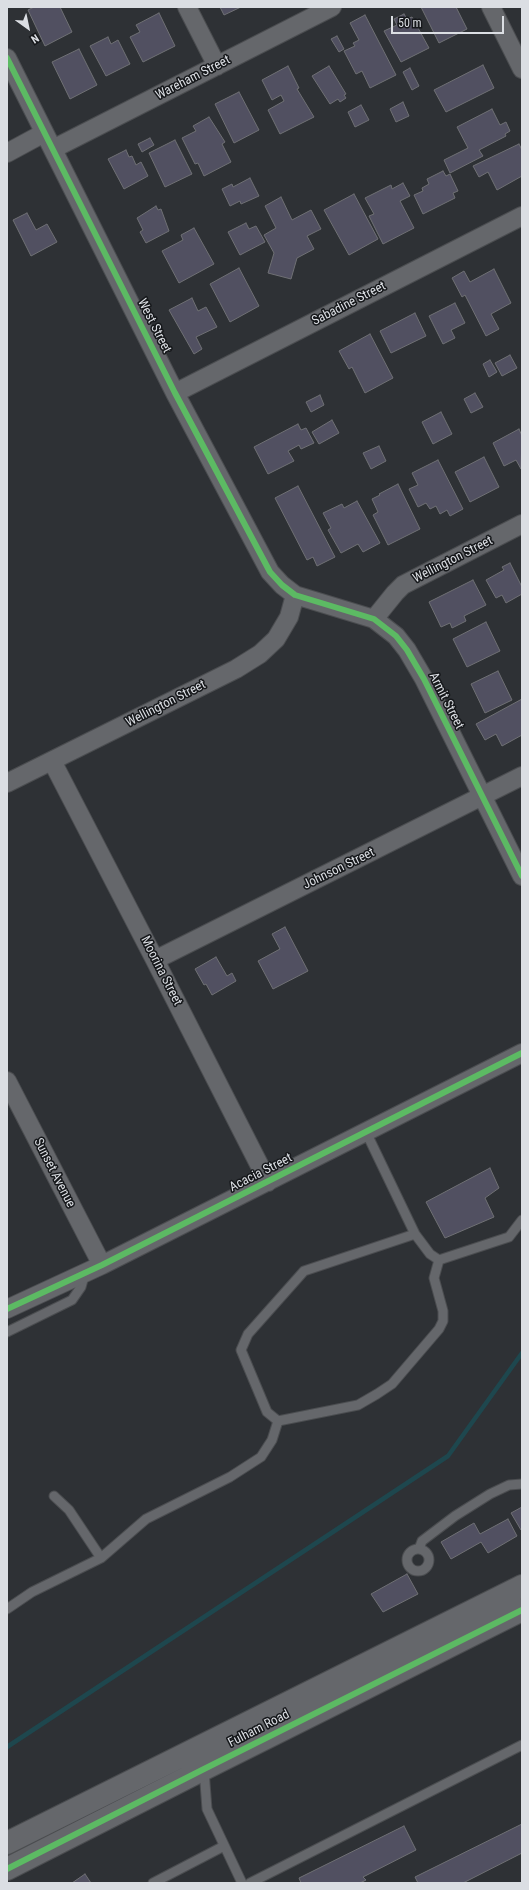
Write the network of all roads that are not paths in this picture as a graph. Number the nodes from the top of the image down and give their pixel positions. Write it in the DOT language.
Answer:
graph roads {
  1 [pos="187,7"];
  2 [pos="332,7"];
  3 [pos="491,7"];
  4 [pos="7,58"];
  5 [pos="217,66"];
  6 [pos="522,69"];
  7 [pos="44,133"];
  8 [pos="54,149"];
  9 [pos="7,153"];
  10 [pos="522,216"];
  11 [pos="175,393"];
  12 [pos="522,524"];
  13 [pos="295,595"];
  14 [pos="374,619"];
  15 [pos="52,761"];
  16 [pos="522,776"];
  17 [pos="7,783"];
  18 [pos="482,797"];
  19 [pos="522,876"];
  20 [pos="155,960"];
  21 [pos="522,1053"];
  22 [pos="7,1080"];
  23 [pos="366,1132"];
  24 [pos="268,1182"];
  25 [pos="522,1220"];
  26 [pos="415,1234"];
  27 [pos="439,1260"];
  28 [pos="102,1265"];
  29 [pos="86,1273"];
  30 [pos="7,1309"];
  31 [pos="7,1332"];
  32 [pos="278,1421"];
  33 [pos="522,1484"];
  34 [pos="54,1496"];
  35 [pos="419,1549"];
  36 [pos="101,1558"];
  37 [pos="522,1586"];
  38 [pos="7,1609"];
  39 [pos="522,1610"];
  40 [pos="522,1746"];
  41 [pos="204,1769"];
  42 [pos="7,1843"];
  43 [pos="224,1846"];
  44 [pos="7,1869"];
  45 [pos="153,1883"];
  46 [pos="242,1883"];
  47 [pos="250,1883"];
  1 -- 5 [label="street"];
  2 -- 5 [label="street, Wareham Street"];
  3 -- 6 [label="street"];
  4 -- 7 [label="street, West Street"];
  5 -- 8 [label="street, Wareham Street"];
  7 -- 8 [label="street, West Street"];
  7 -- 9 [label="street"];
  8 -- 11 [label="street, West Street"];
  10 -- 11 [label="street, Sabadine Street"];
  11 -- 13 [label="street, West Street"];
  12 -- 14 [label="street, Wellington Street"];
  13 -- 14 [label="street, Armit Street"];
  13 -- 15 [label="street, Wellington Street"];
  14 -- 18 [label="street, Armit Street"];
  15 -- 17 [label="street, Wellington Street"];
  15 -- 20 [label="street, Moorina Street"];
  16 -- 18 [label="street, Johnson Street"];
  18 -- 19 [label="street, Armit Street"];
  18 -- 20 [label="street, Johnson Street"];
  20 -- 24 [label="street, Moorina Street"];
  21 -- 23 [label="street, Acacia Street"];
  22 -- 28 [label="street, Sunset Avenue"];
  23 -- 24 [label="street, Acacia Street"];
  23 -- 26 [label="lane"];
  24 -- 28 [label="street, Acacia Street"];
  25 -- 27 [label="lane"];
  26 -- 27 [label="lane"];
  26 -- 32 [label="lane"];
  27 -- 32 [label="lane"];
  28 -- 29 [label="street, Acacia Street"];
  29 -- 30 [label="street, Acacia Street"];
  29 -- 31 [label="lane"];
  32 -- 36 [label="lane"];
  33 -- 35 [label="lane"];
  34 -- 36 [label="lane"];
  36 -- 38 [label="lane"];
  37 -- 42 [label="street, Fulham Road"];
  39 -- 41 [label="street, Fulham Road"];
  40 -- 47 [label="lane"];
  41 -- 43 [label="lane"];
  41 -- 44 [label="street, Fulham Road"];
  43 -- 45 [label="lane"];
  43 -- 46 [label="lane"];
}
